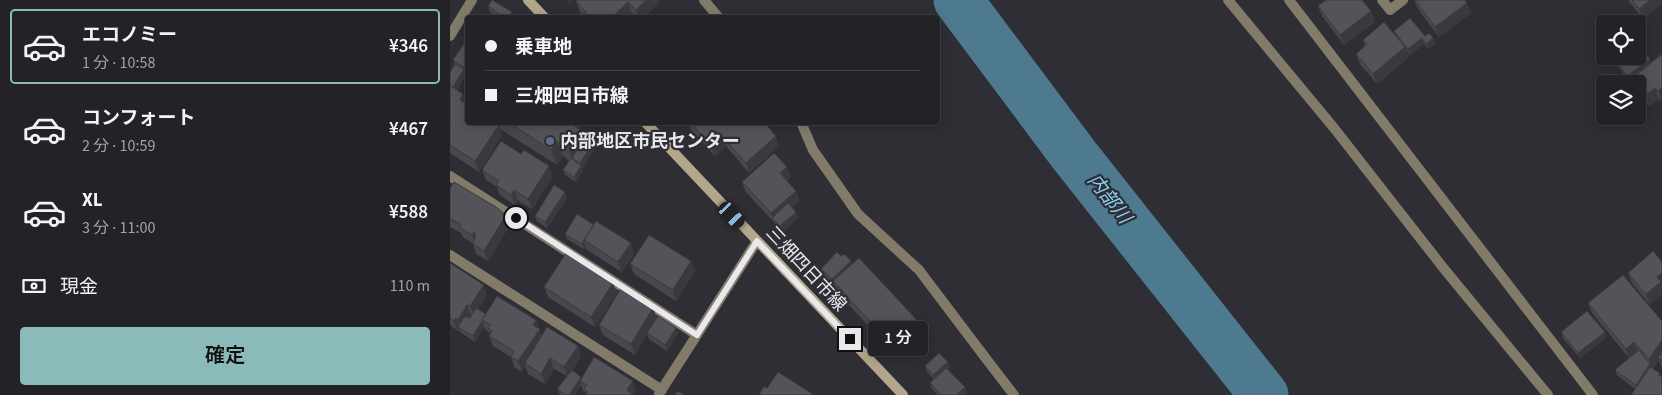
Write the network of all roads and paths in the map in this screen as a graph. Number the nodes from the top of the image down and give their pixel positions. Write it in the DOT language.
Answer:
graph roads {
  1 [pos="472,0"];
  2 [pos="528,0"];
  3 [pos="704,0"];
  4 [pos="1289,0"];
  5 [pos="1382,0"];
  6 [pos="1403,0"];
  7 [pos="1231,2"];
  8 [pos="542,15"];
  9 [pos="716,15"];
  10 [pos="450,36"];
  11 [pos="648,125"];
  12 [pos="802,125"];
  13 [pos="450,176"];
  14 [pos="757,241"];
  15 [pos="450,255"];
  16 [pos="697,335"];
  17 [pos="660,392"];
  18 [pos="903,395"];
  19 [pos="1014,395"];
  20 [pos="1548,395"];
  21 [pos="1593,395"];
  1 -- 10 [label="street"];
  2 -- 8 [label="main road"];
  3 -- 9 [label="street"];
  4 -- 21 [label="street"];
  5 -- 6 [label="street"];
  7 -- 20 [label="street"];
  11 -- 14 [label="main road, 三畑四日市線"];
  12 -- 19 [label="street"];
  13 -- 16 [label="street"];
  14 -- 16 [label="street"];
  14 -- 18 [label="main road, 三畑四日市線"];
  15 -- 17 [label="street"];
  16 -- 17 [label="street"];
}
